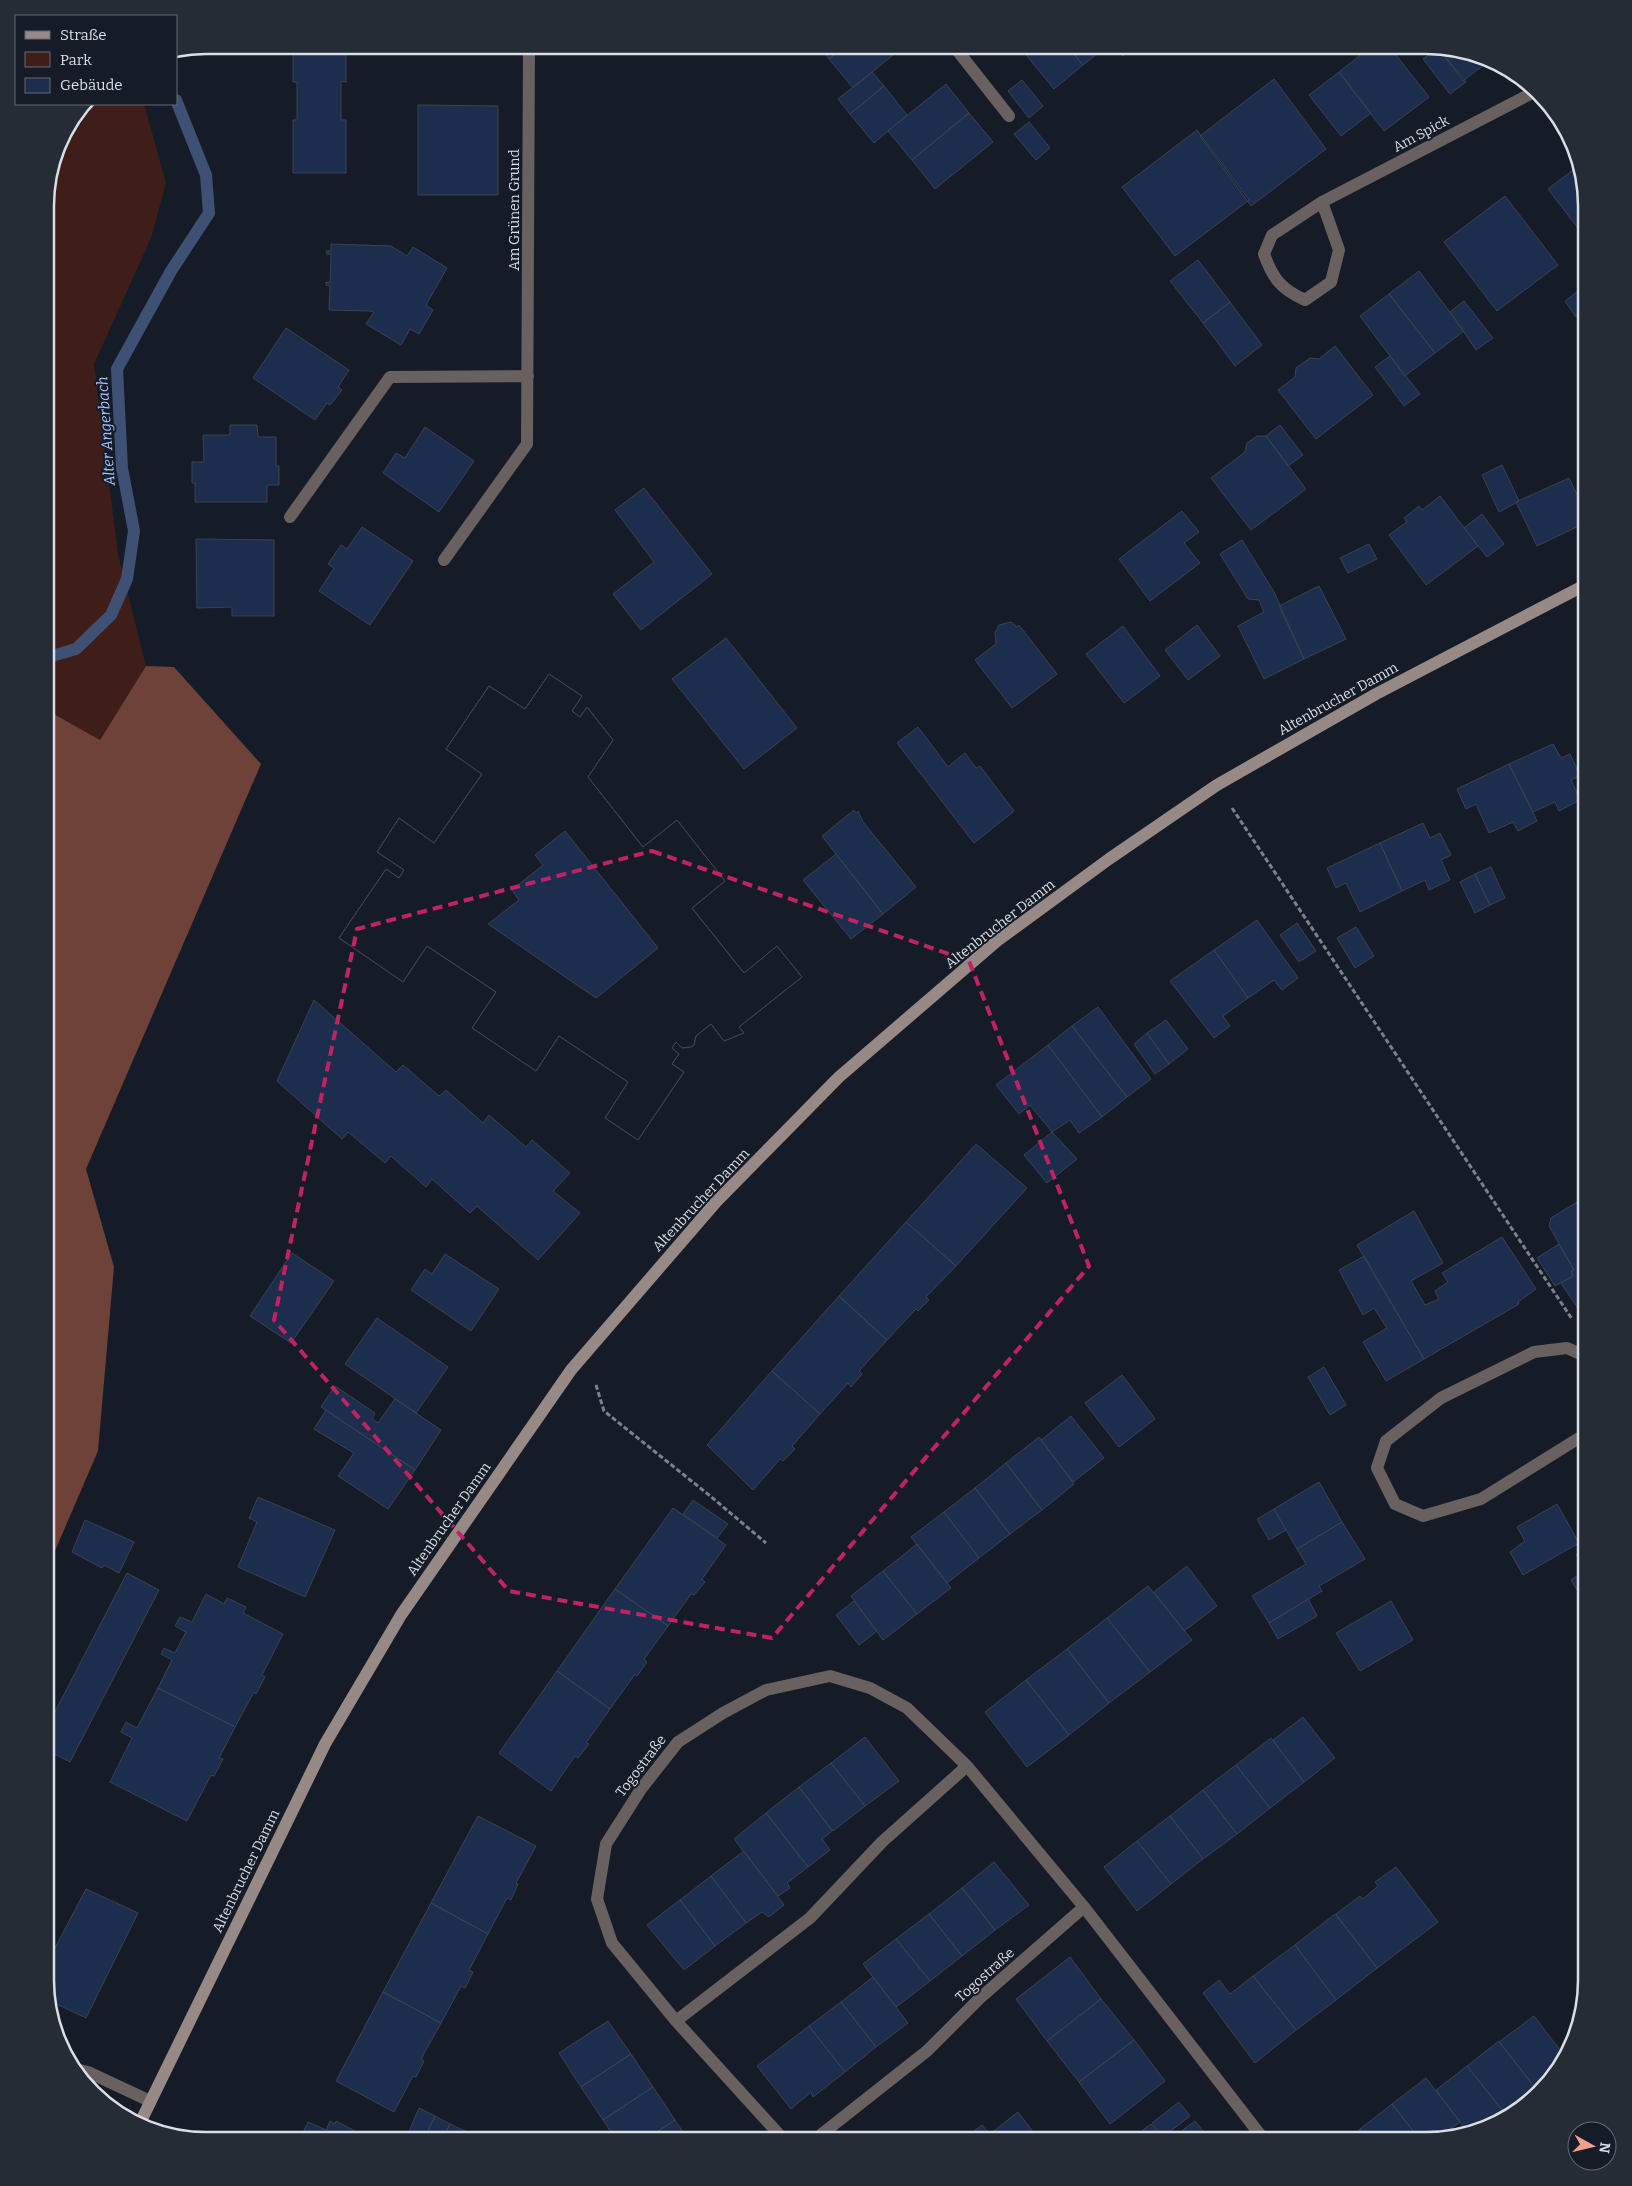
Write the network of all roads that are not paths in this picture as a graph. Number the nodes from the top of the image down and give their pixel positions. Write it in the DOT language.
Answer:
graph roads {
  1 [pos="530,54"];
  2 [pos="960,54"];
  3 [pos="1530,94"];
  4 [pos="1009,116"];
  5 [pos="1322,202"];
  6 [pos="528,376"];
  7 [pos="290,517"];
  8 [pos="444,560"];
  9 [pos="1578,589"];
  10 [pos="1578,1353"];
  11 [pos="1578,1439"];
  12 [pos="967,1766"];
  13 [pos="1084,1907"];
  14 [pos="676,2021"];
  15 [pos="85,2071"];
  16 [pos="150,2101"];
  17 [pos="142,2118"];
  18 [pos="777,2132"];
  19 [pos="824,2132"];
  20 [pos="1258,2132"];
  1 -- 6 [label="street, Am Grünen Grund"];
  2 -- 4 [label="street"];
  3 -- 5 [label="street, Am Spick"];
  5 -- 5 [label="street, Am Spick"];
  6 -- 7 [label="street"];
  6 -- 8 [label="street, Am Grünen Grund"];
  9 -- 16 [label="main road, Altenbrucher Damm"];
  10 -- 11 [label="street"];
  12 -- 13 [label="street, Togostraße"];
  12 -- 14 [label="street"];
  12 -- 14 [label="street, Togostraße"];
  13 -- 19 [label="street, Togostraße"];
  13 -- 20 [label="street, Togostraße"];
  14 -- 18 [label="street, Togostraße"];
  15 -- 16 [label="street"];
  16 -- 17 [label="main road, Altenbrucher Damm"];
}
